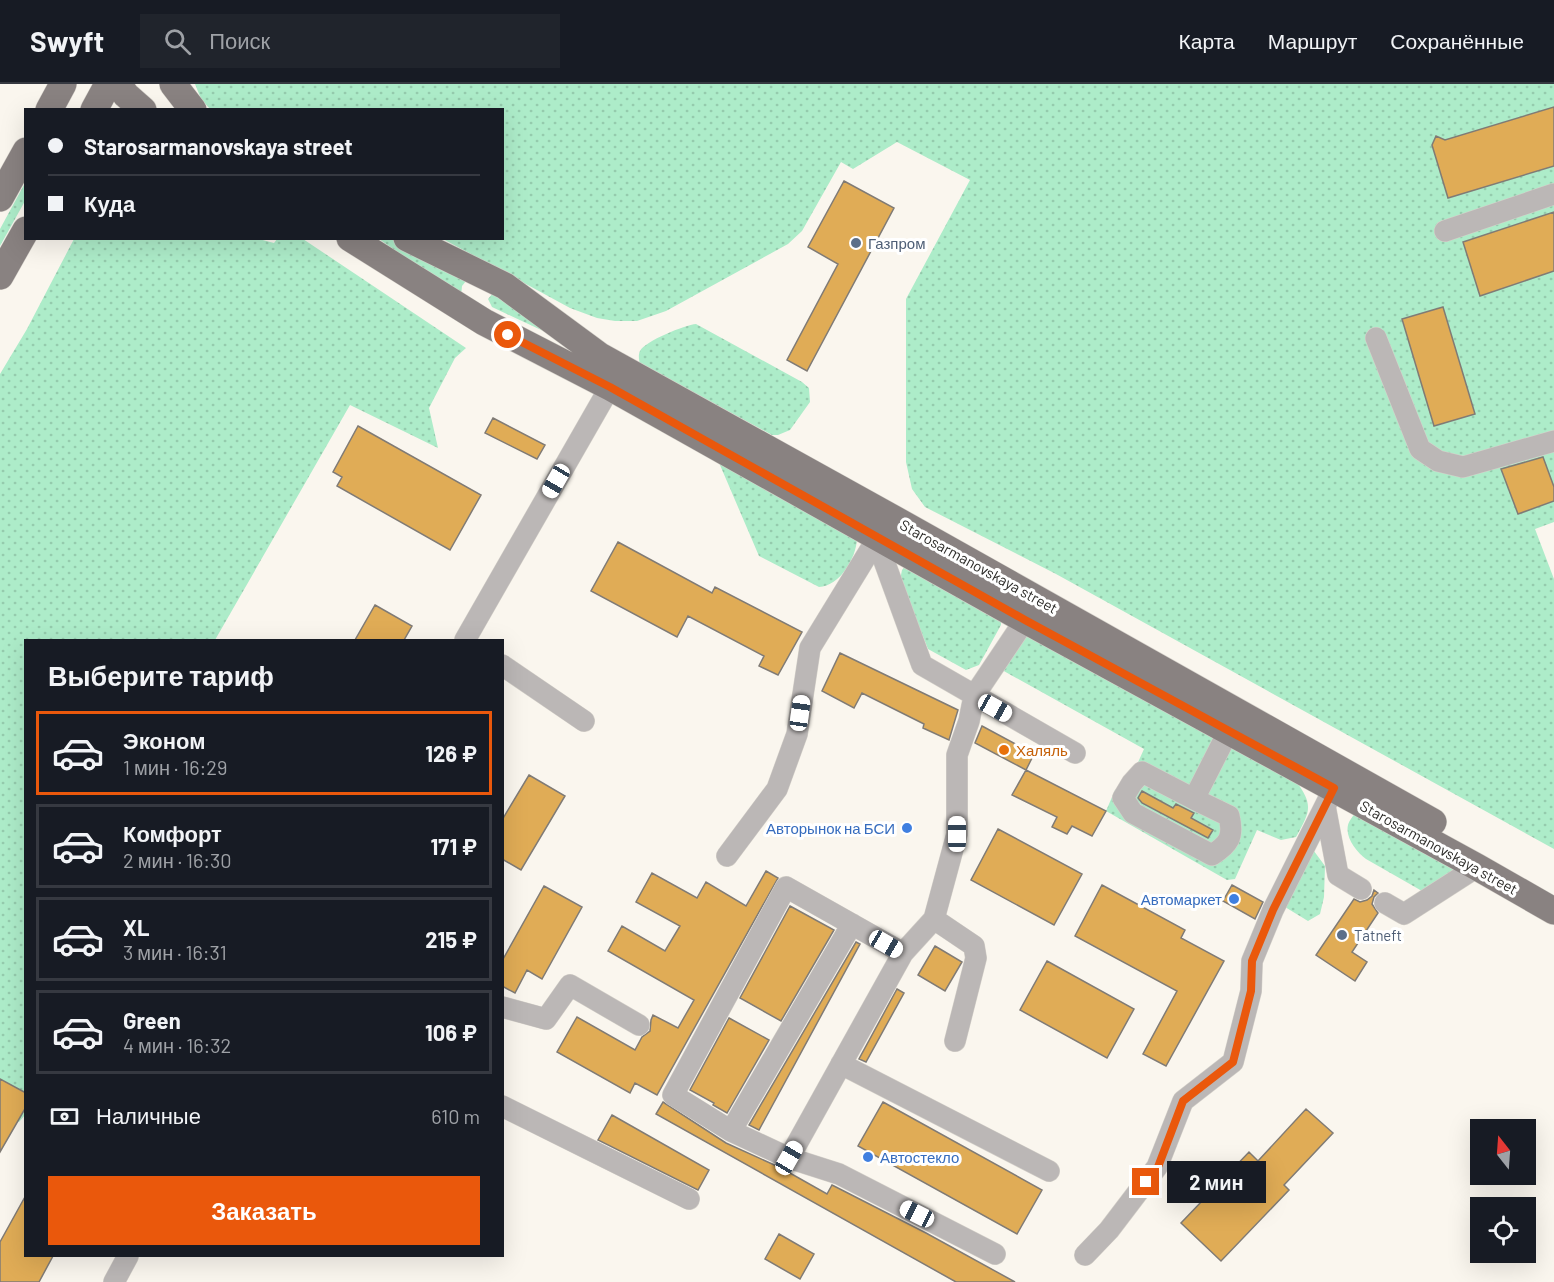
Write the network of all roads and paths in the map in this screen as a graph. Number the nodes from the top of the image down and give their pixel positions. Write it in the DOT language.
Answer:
graph roads {
  1 [pos="51,84"];
  2 [pos="63,84"];
  3 [pos="108,84"];
  4 [pos="118,84"];
  5 [pos="173,84"];
  6 [pos="44,108"];
  7 [pos="50,108"];
  8 [pos="94,108"];
  9 [pos="141,108"];
  10 [pos="191,108"];
  11 [pos="24,156"];
  12 [pos="1554,195"];
  13 [pos="0,198"];
  14 [pos="1445,231"];
  15 [pos="24,234"];
  16 [pos="353,240"];
  17 [pos="412,240"];
  18 [pos="0,276"];
  19 [pos="505,286"];
  20 [pos="484,322"];
  21 [pos="1376,338"];
  22 [pos="610,387"];
  23 [pos="1554,441"];
  24 [pos="878,537"];
  25 [pos="1025,620"];
  26 [pos="466,639"];
  27 [pos="504,666"];
  28 [pos="974,696"];
  29 [pos="584,721"];
  30 [pos="1229,730"];
  31 [pos="1075,753"];
  32 [pos="1330,797"];
  33 [pos="1194,799"];
  34 [pos="727,856"];
  35 [pos="1478,867"];
  36 [pos="1361,889"];
  37 [pos="1554,890"];
  38 [pos="1385,903"];
  39 [pos="1554,911"];
  40 [pos="934,919"];
  41 [pos="852,924"];
  42 [pos="903,953"];
  43 [pos="504,1008"];
  44 [pos="639,1025"];
  45 [pos="955,1041"];
  46 [pos="842,1064"];
  47 [pos="504,1107"];
  48 [pos="731,1131"];
  49 [pos="789,1158"];
  50 [pos="1049,1170"];
  51 [pos="689,1199"];
  52 [pos="995,1254"];
  53 [pos="1085,1255"];
  54 [pos="127,1257"];
  55 [pos="114,1282"];
  1 -- 6 [label="main road"];
  2 -- 7 [label="main road"];
  3 -- 8 [label="main road"];
  4 -- 9 [label="main road"];
  5 -- 10 [label="main road"];
  11 -- 13 [label="main road"];
  12 -- 14 [label="street"];
  15 -- 18 [label="main road"];
  16 -- 20 [label="main road, Starosarmanovskaya street"];
  17 -- 19 [label="main road, Starosarmanovskaya street"];
  19 -- 20 [label="main road"];
  19 -- 37 [label="main road, Starosarmanovskaya street"];
  20 -- 22 [label="main road, Starosarmanovskaya street"];
  21 -- 23 [label="street"];
  22 -- 24 [label="main road, Starosarmanovskaya street"];
  22 -- 26 [label="street"];
  24 -- 25 [label="main road, Starosarmanovskaya street"];
  24 -- 28 [label="street"];
  24 -- 34 [label="street"];
  25 -- 28 [label="street"];
  25 -- 30 [label="main road, Starosarmanovskaya street"];
  27 -- 29 [label="street"];
  28 -- 31 [label="street"];
  28 -- 40 [label="street"];
  30 -- 32 [label="main road, Starosarmanovskaya street"];
  30 -- 33 [label="street"];
  32 -- 35 [label="main road, Starosarmanovskaya street"];
  32 -- 36 [label="street"];
  32 -- 53 [label="street"];
  33 -- 33 [label="street"];
  35 -- 38 [label="street"];
  35 -- 39 [label="main road, Starosarmanovskaya street"];
  40 -- 42 [label="street"];
  40 -- 45 [label="street"];
  41 -- 42 [label="street"];
  41 -- 48 [label="street"];
  41 -- 48 [label="street"];
  42 -- 46 [label="street"];
  43 -- 44 [label="street"];
  46 -- 49 [label="street"];
  46 -- 50 [label="street"];
  47 -- 51 [label="street"];
  48 -- 49 [label="street"];
  49 -- 52 [label="street"];
  54 -- 55 [label="street"];
}
